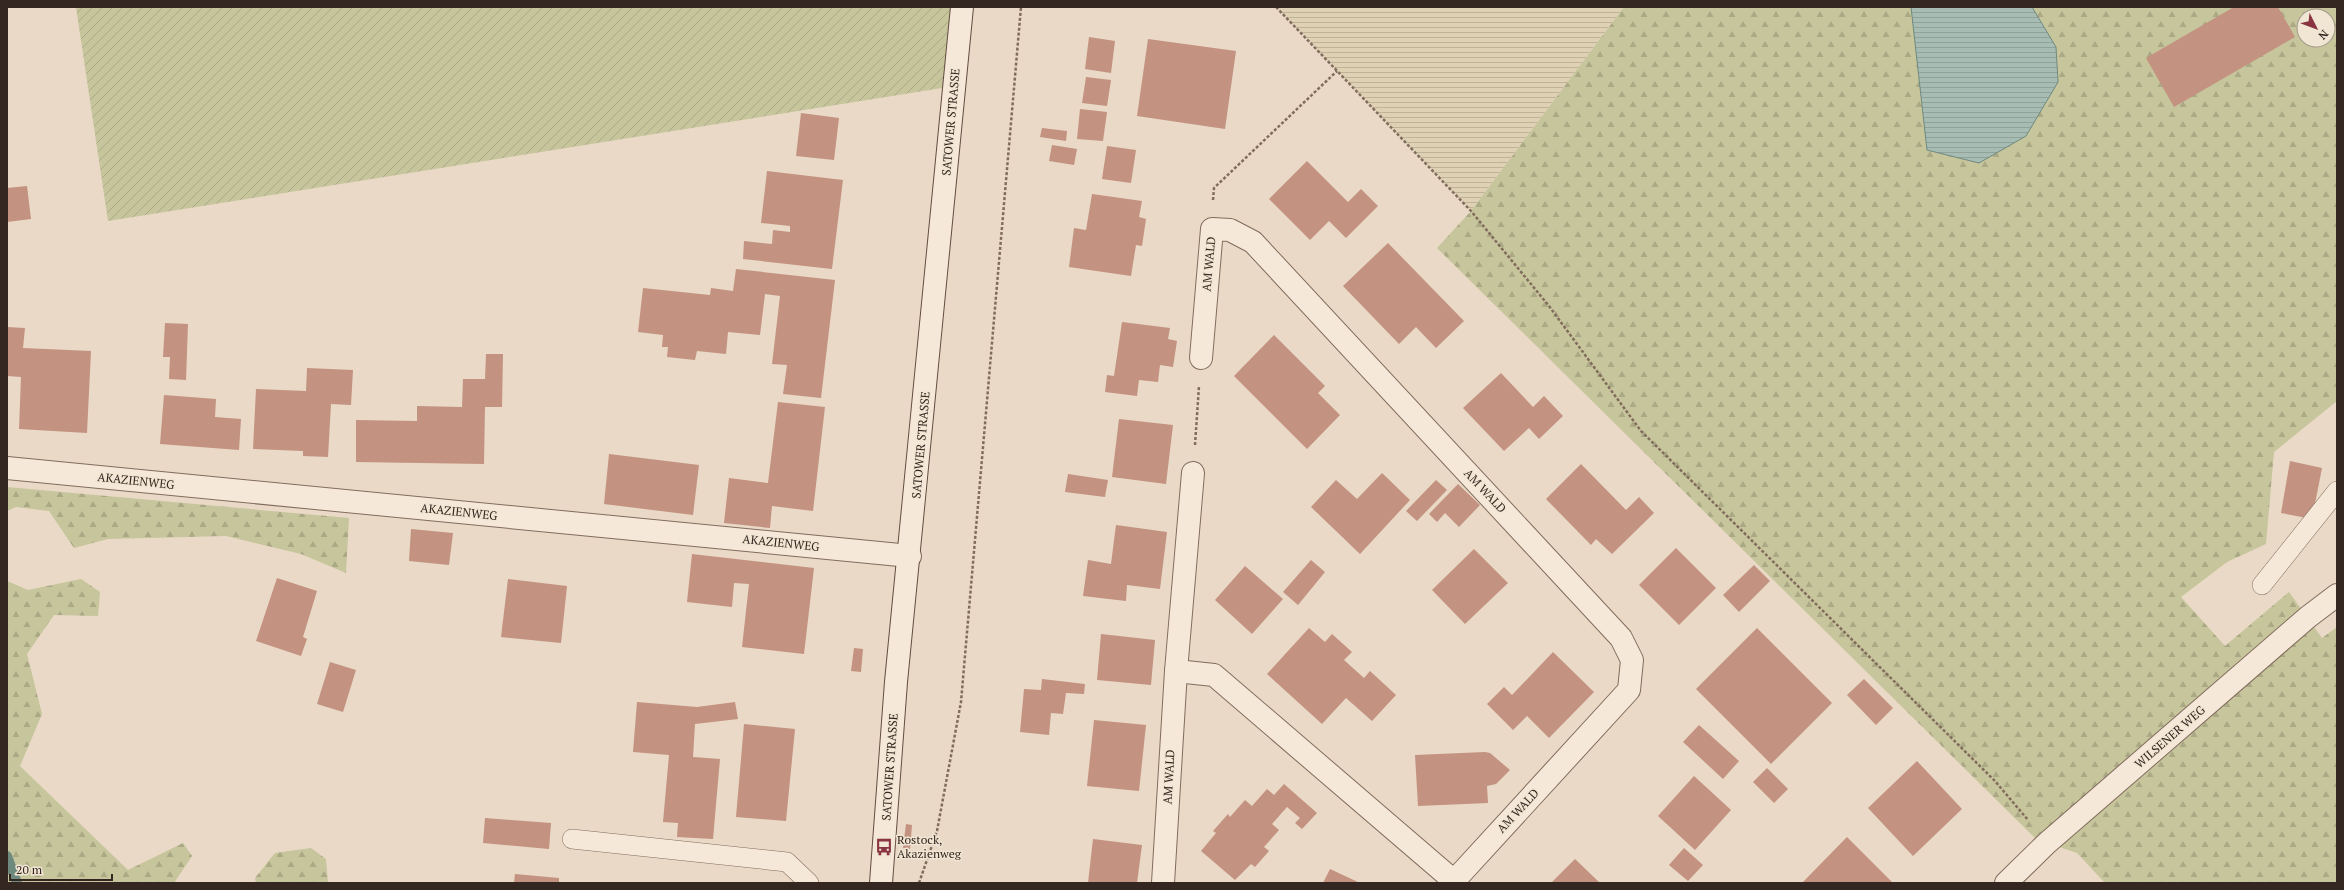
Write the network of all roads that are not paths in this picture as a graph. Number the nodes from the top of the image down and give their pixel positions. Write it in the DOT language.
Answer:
graph roads {
  1 [pos="962,7"];
  2 [pos="1201,358"];
  3 [pos="7,468"];
  4 [pos="1193,473"];
  5 [pos="2337,491"];
  6 [pos="910,556"];
  7 [pos="2262,585"];
  8 [pos="2337,595"];
  9 [pos="1176,671"];
  10 [pos="572,839"];
  11 [pos="1454,882"];
  12 [pos="809,883"];
  13 [pos="881,883"];
  14 [pos="1163,883"];
  15 [pos="2006,883"];
  1 -- 6 [label="street, SATOWER STRASSE"];
  2 -- 11 [label="street, AM WALD"];
  3 -- 6 [label="street, AKAZIENWEG"];
  4 -- 9 [label="street, AM WALD"];
  5 -- 7 [label="lane"];
  6 -- 13 [label="street, SATOWER STRASSE"];
  8 -- 15 [label="street, WILSENER WEG"];
  9 -- 11 [label="street, AM WALD"];
  9 -- 14 [label="street, AM WALD"];
  10 -- 12 [label="lane"];
}
